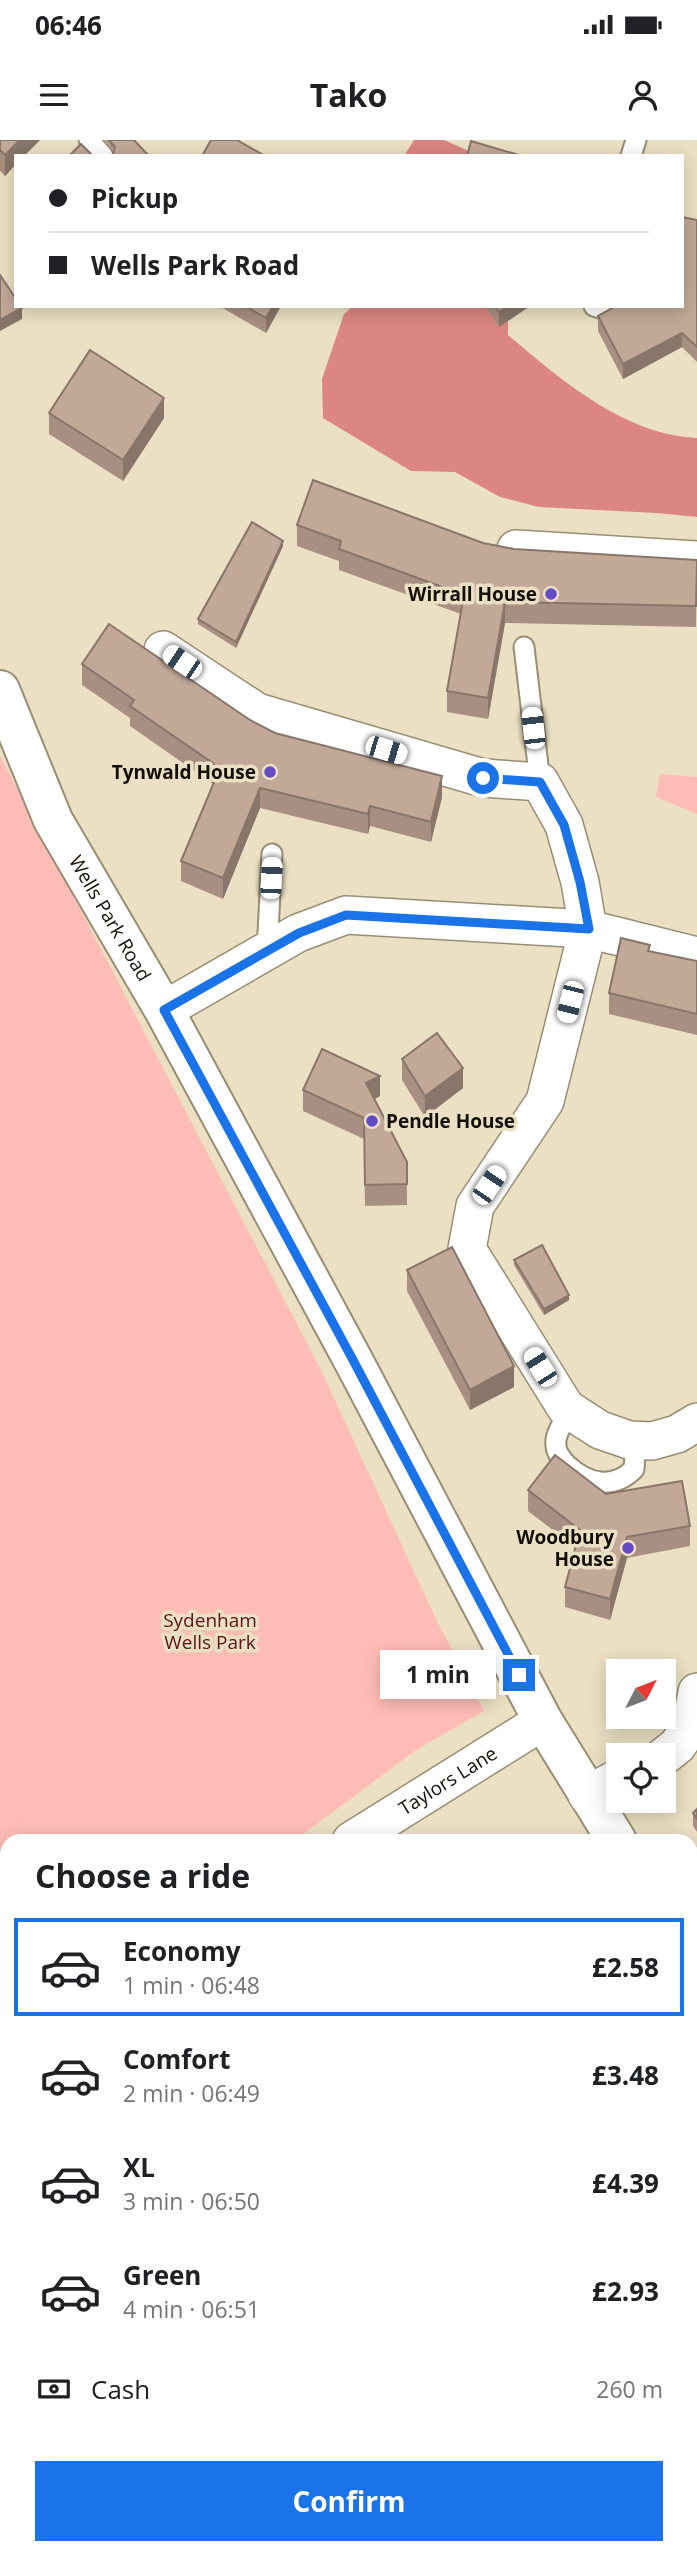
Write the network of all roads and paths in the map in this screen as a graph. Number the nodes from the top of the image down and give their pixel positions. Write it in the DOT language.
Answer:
graph roads {
  1 [pos="89,140"];
  2 [pos="101,154"];
  3 [pos="516,549"];
  4 [pos="697,560"];
  5 [pos="524,647"];
  6 [pos="163,650"];
  7 [pos="0,690"];
  8 [pos="540,782"];
  9 [pos="272,854"];
  10 [pos="589,929"];
  11 [pos="267,952"];
  12 [pos="697,956"];
  13 [pos="164,1010"];
  14 [pos="570,1411"];
  15 [pos="697,1422"];
  16 [pos="636,1440"];
  17 [pos="697,1692"];
  18 [pos="543,1721"];
  19 [pos="676,1747"];
  20 [pos="603,1787"];
  21 [pos="362,1834"];
  22 [pos="615,1834"];
  1 -- 2 [label="lane"];
  3 -- 4 [label="street"];
  5 -- 8 [label="lane"];
  6 -- 8 [label="street"];
  7 -- 13 [label="street, Wells Park Road"];
  8 -- 10 [label="street"];
  9 -- 11 [label="lane"];
  10 -- 11 [label="street"];
  10 -- 12 [label="street"];
  10 -- 14 [label="street"];
  11 -- 13 [label="street"];
  13 -- 18 [label="street, Wells Park Road"];
  14 -- 16 [label="street"];
  14 -- 16 [label="lane"];
  15 -- 16 [label="street"];
  17 -- 19 [label="street"];
  18 -- 20 [label="street, Wells Park Road"];
  18 -- 21 [label="street, Taylors Lane"];
  20 -- 22 [label="street, Wells Park Road"];
}
